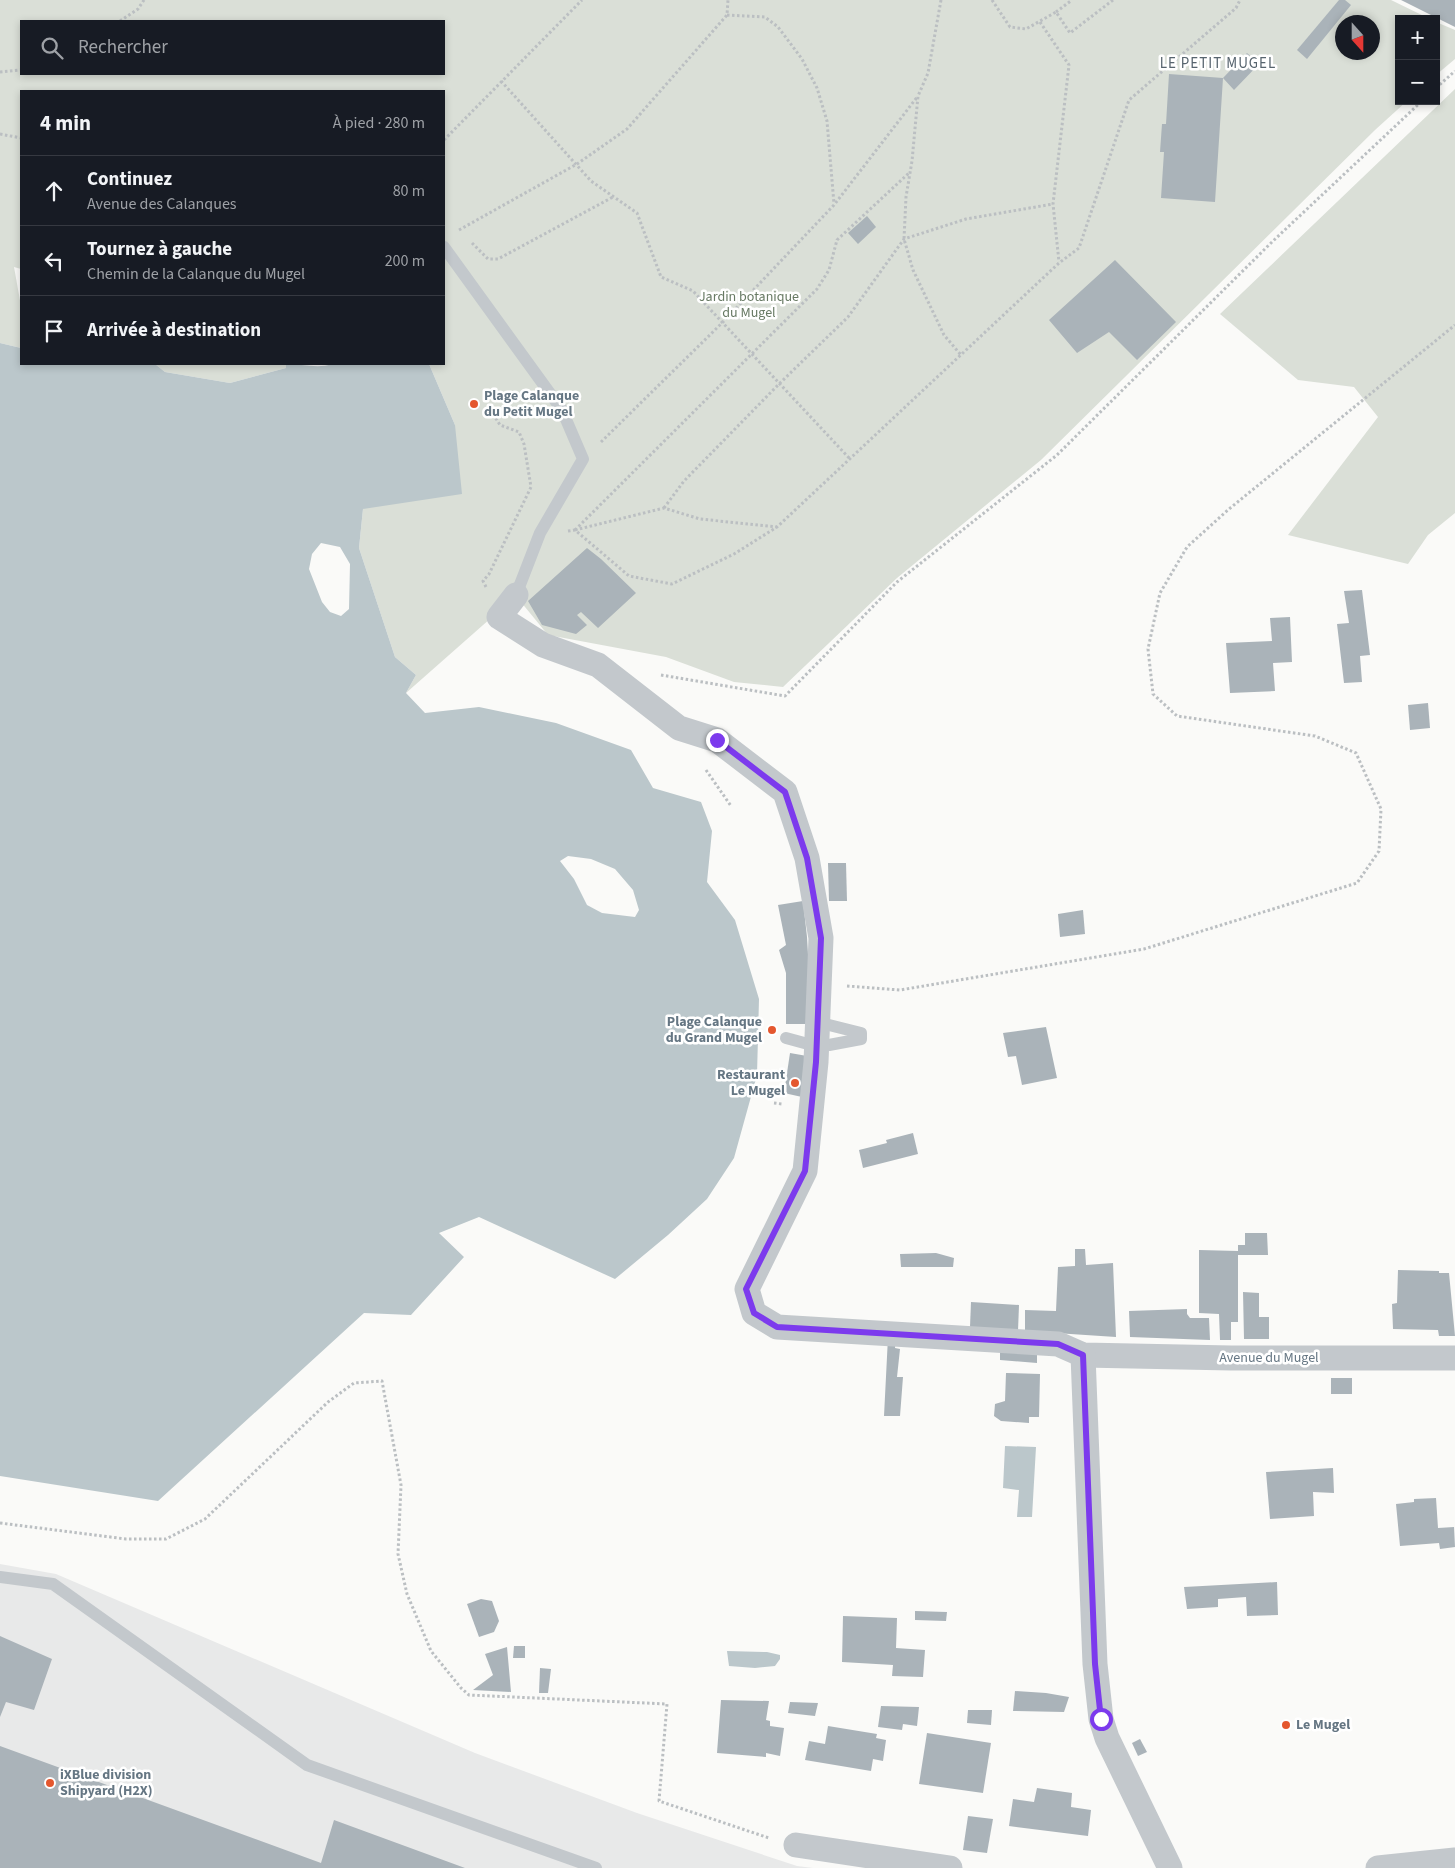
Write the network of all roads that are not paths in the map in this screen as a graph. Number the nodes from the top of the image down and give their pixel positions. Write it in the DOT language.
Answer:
graph roads {
  1 [pos="445,248"];
  2 [pos="516,595"];
  3 [pos="813,1033"];
  4 [pos="786,1038"];
  5 [pos="829,1045"];
  6 [pos="1083,1355"];
  7 [pos="1455,1358"];
  8 [pos="0,1576"];
  9 [pos="796,1845"];
  10 [pos="1455,1860"];
  11 [pos="596,1868"];
  12 [pos="950,1868"];
  13 [pos="1170,1868"];
  14 [pos="1378,1868"];
  1 -- 2 [label="lane"];
  2 -- 3 [label="street"];
  3 -- 4 [label="lane"];
  3 -- 5 [label="lane"];
  3 -- 6 [label="street"];
  6 -- 7 [label="street, Avenue du Mugel"];
  6 -- 13 [label="street"];
  8 -- 11 [label="lane"];
  9 -- 12 [label="street"];
  10 -- 14 [label="street"];
}
